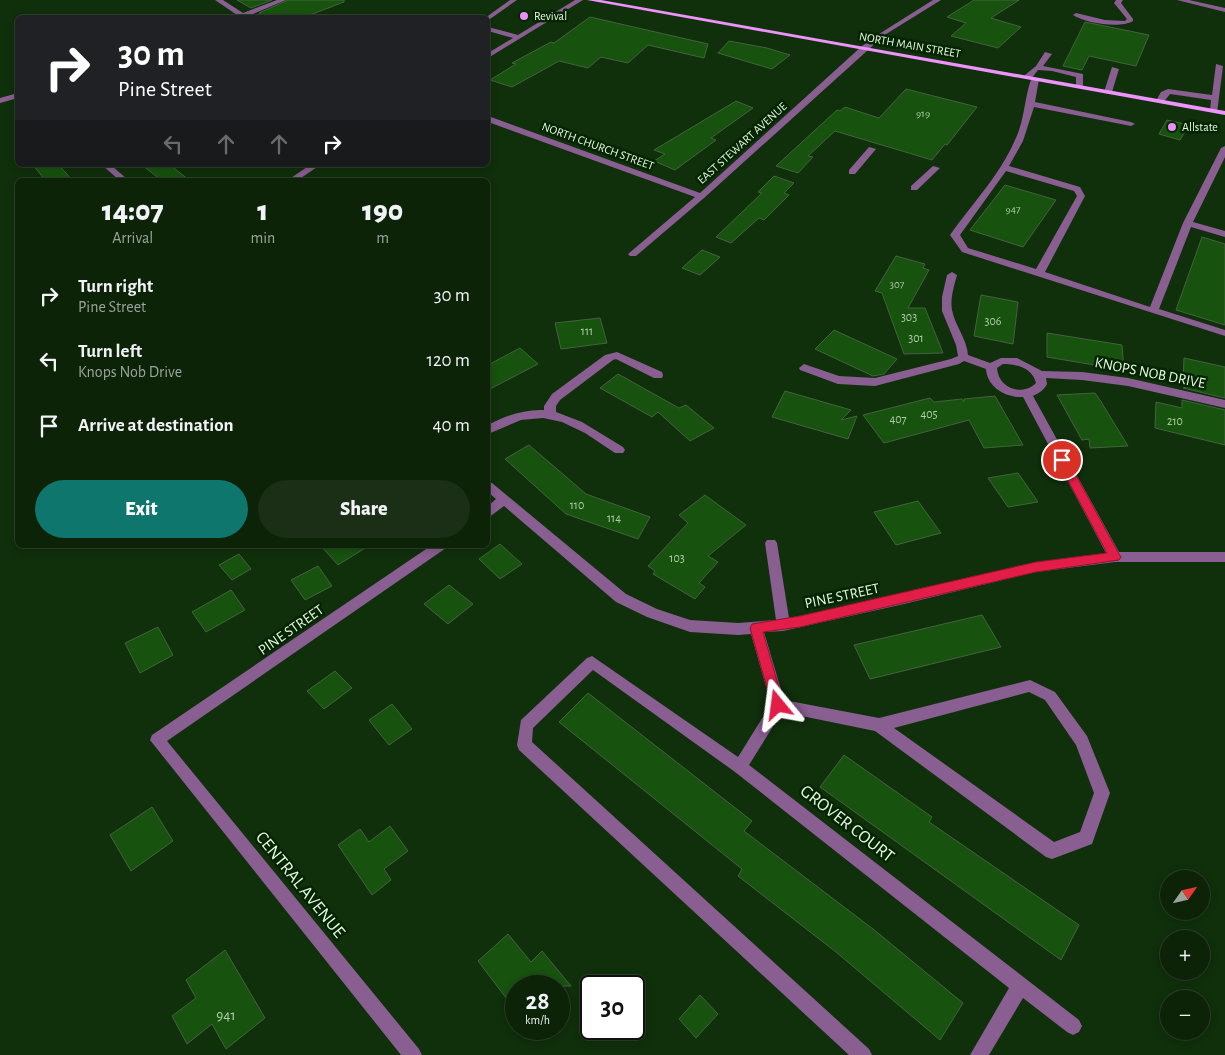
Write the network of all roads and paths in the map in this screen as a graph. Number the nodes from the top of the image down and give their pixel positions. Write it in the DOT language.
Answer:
graph roads {
  1 [pos="218,0"];
  2 [pos="283,0"];
  3 [pos="514,0"];
  4 [pos="580,0"];
  5 [pos="590,0"];
  6 [pos="938,0"];
  7 [pos="1120,0"];
  8 [pos="1180,0"];
  9 [pos="1225,0"];
  10 [pos="1223,9"];
  11 [pos="239,15"];
  12 [pos="247,15"];
  13 [pos="1076,15"];
  14 [pos="490,17"];
  15 [pos="490,30"];
  16 [pos="518,37"];
  17 [pos="866,48"];
  18 [pos="1048,54"];
  19 [pos="490,55"];
  20 [pos="1219,66"];
  21 [pos="1039,67"];
  22 [pos="1115,68"];
  23 [pos="1032,78"];
  24 [pos="1080,86"];
  25 [pos="1108,92"];
  26 [pos="15,96"];
  27 [pos="1216,98"];
  28 [pos="0,101"];
  29 [pos="1160,101"];
  30 [pos="1031,104"];
  31 [pos="1214,111"];
  32 [pos="1225,113"];
  33 [pos="490,120"];
  34 [pos="1131,124"];
  35 [pos="1225,148"];
  36 [pos="872,149"];
  37 [pos="1221,165"];
  38 [pos="108,167"];
  39 [pos="313,167"];
  40 [pos="1003,167"];
  41 [pos="936,168"];
  42 [pos="852,172"];
  43 [pos="122,178"];
  44 [pos="295,178"];
  45 [pos="914,188"];
  46 [pos="701,196"];
  47 [pos="1188,223"];
  48 [pos="1225,234"];
  49 [pos="633,254"];
  50 [pos="1039,273"];
  51 [pos="952,275"];
  52 [pos="1153,310"];
  53 [pos="1225,333"];
  54 [pos="963,357"];
  55 [pos="804,368"];
  56 [pos="991,368"];
  57 [pos="1039,374"];
  58 [pos="658,375"];
  59 [pos="1027,395"];
  60 [pos="1225,404"];
  61 [pos="550,415"];
  62 [pos="490,429"];
  63 [pos="619,450"];
  64 [pos="490,488"];
  65 [pos="503,500"];
  66 [pos="490,510"];
  67 [pos="771,543"];
  68 [pos="438,548"];
  69 [pos="1115,557"];
  70 [pos="1225,557"];
  71 [pos="783,625"];
  72 [pos="756,628"];
  73 [pos="778,705"];
  74 [pos="878,725"];
  75 [pos="157,740"];
  76 [pos="740,766"];
  77 [pos="1021,985"];
  78 [pos="1073,1026"];
  79 [pos="413,1055"];
  80 [pos="863,1055"];
  81 [pos="979,1055"];
  1 -- 11 [label="street"];
  2 -- 12 [label="street"];
  3 -- 14 [label="street"];
  4 -- 16 [label="street"];
  5 -- 17 [label="main road, NORTH MAIN STREET"];
  6 -- 17 [label="street, EAST STEWART AVENUE"];
  7 -- 13 [label="street"];
  8 -- 10 [label="street"];
  9 -- 10 [label="street"];
  15 -- 16 [label="street"];
  16 -- 19 [label="street"];
  17 -- 23 [label="main road, NORTH MAIN STREET"];
  17 -- 46 [label="street, EAST STEWART AVENUE"];
  18 -- 21 [label="street"];
  20 -- 27 [label="street"];
  21 -- 23 [label="street"];
  21 -- 24 [label="street"];
  22 -- 25 [label="street"];
  23 -- 24 [label="main road, NORTH MAIN STREET"];
  23 -- 30 [label="street"];
  24 -- 25 [label="main road, NORTH MAIN STREET"];
  25 -- 29 [label="main road, NORTH MAIN STREET"];
  26 -- 28 [label="street"];
  27 -- 29 [label="street"];
  27 -- 31 [label="street"];
  29 -- 31 [label="main road, NORTH MAIN STREET"];
  30 -- 34 [label="street"];
  30 -- 40 [label="street"];
  31 -- 32 [label="main road, NORTH MAIN STREET"];
  33 -- 46 [label="street, NORTH CHURCH STREET"];
  35 -- 37 [label="street"];
  36 -- 42 [label="street"];
  37 -- 47 [label="street"];
  38 -- 43 [label="street"];
  39 -- 44 [label="street"];
  40 -- 50 [label="street"];
  40 -- 50 [label="street"];
  41 -- 45 [label="street"];
  46 -- 49 [label="street, EAST STEWART AVENUE"];
  47 -- 48 [label="street"];
  47 -- 52 [label="street"];
  50 -- 52 [label="street"];
  51 -- 54 [label="street"];
  52 -- 53 [label="street"];
  54 -- 55 [label="street"];
  54 -- 56 [label="street"];
  56 -- 57 [label="street, KNOPS NOB DRIVE"];
  56 -- 59 [label="street"];
  57 -- 59 [label="street"];
  57 -- 60 [label="street, KNOPS NOB DRIVE"];
  58 -- 61 [label="street"];
  59 -- 69 [label="street"];
  61 -- 62 [label="street"];
  61 -- 63 [label="street"];
  64 -- 65 [label="street, PINE STREET"];
  65 -- 66 [label="street"];
  65 -- 72 [label="street, PINE STREET"];
  67 -- 71 [label="street"];
  68 -- 75 [label="street, PINE STREET"];
  69 -- 70 [label="street, PINE STREET"];
  69 -- 71 [label="street, PINE STREET"];
  71 -- 72 [label="street, PINE STREET"];
  72 -- 73 [label="street"];
  73 -- 74 [label="street"];
  73 -- 76 [label="street"];
  74 -- 74 [label="street"];
  75 -- 79 [label="street, CENTRAL AVENUE"];
  76 -- 77 [label="street, GROVER COURT"];
  76 -- 80 [label="street, GROVER COURT"];
  77 -- 78 [label="street, GROVER COURT"];
  77 -- 81 [label="street"];
}
